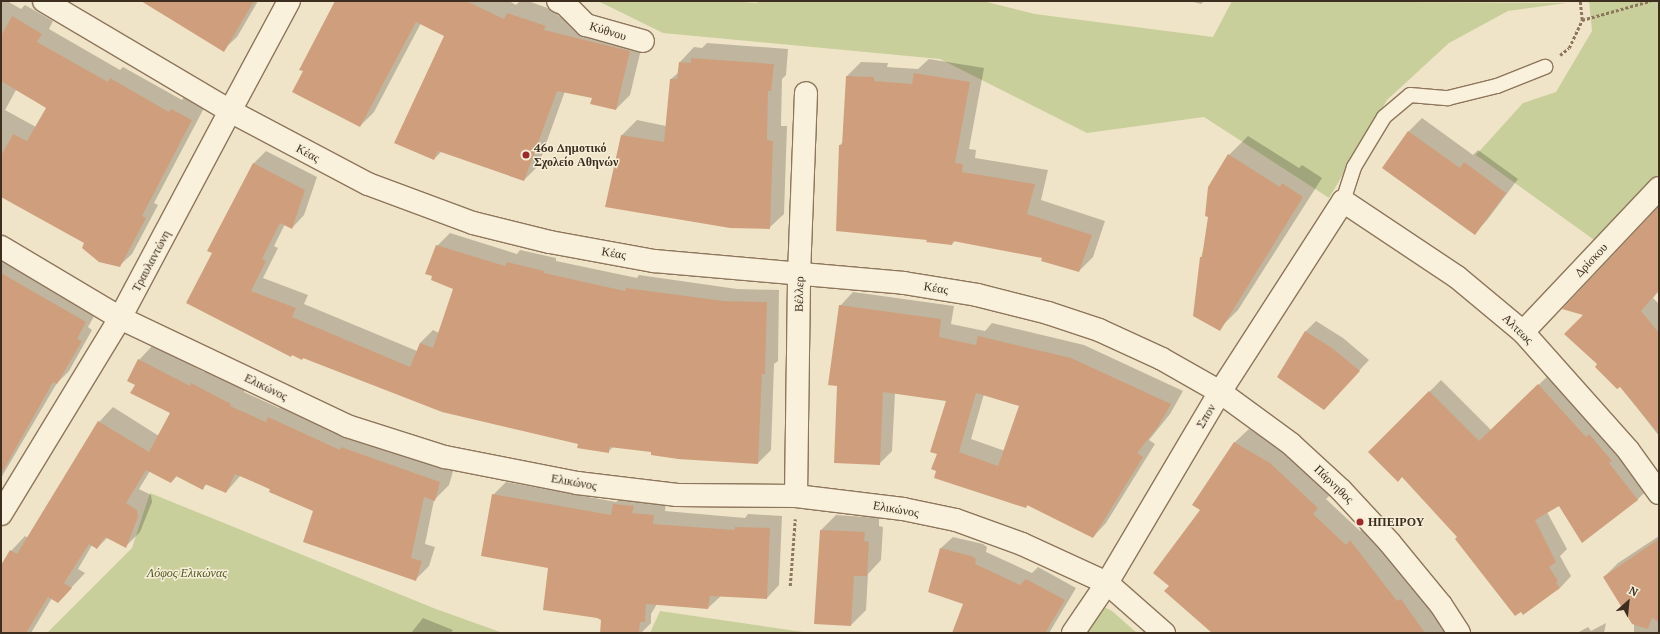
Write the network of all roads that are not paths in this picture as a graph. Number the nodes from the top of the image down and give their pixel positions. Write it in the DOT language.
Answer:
graph roads {
  1 [pos="44,1"];
  2 [pos="289,1"];
  3 [pos="558,1"];
  4 [pos="643,41"];
  5 [pos="1545,67"];
  6 [pos="806,93"];
  7 [pos="230,111"];
  8 [pos="1659,188"];
  9 [pos="1343,201"];
  10 [pos="1,247"];
  11 [pos="799,275"];
  12 [pos="120,318"];
  13 [pos="1523,332"];
  14 [pos="1220,392"];
  15 [pos="1659,493"];
  16 [pos="796,496"];
  17 [pos="1,514"];
  18 [pos="1107,583"];
  19 [pos="1073,633"];
  20 [pos="1164,633"];
  21 [pos="1459,633"];
  1 -- 7 [label="street, Κέας"];
  2 -- 7 [label="street, Τραυλαντώνη"];
  3 -- 4 [label="street, Κύθνου"];
  5 -- 9 [label="lane"];
  6 -- 11 [label="street, Βέλλερ"];
  7 -- 11 [label="street, Κέας"];
  7 -- 12 [label="street, Τραυλαντώνη"];
  8 -- 13 [label="street, Δρίσκου"];
  9 -- 13 [label="street, Αλτεως"];
  9 -- 14 [label="street, Σπον"];
  10 -- 12 [label="street, Ελικώνος"];
  11 -- 14 [label="street, Κέας"];
  11 -- 16 [label="street, Βέλλερ"];
  12 -- 16 [label="street, Ελικώνος"];
  12 -- 17 [label="street, Τραυλαντώνη"];
  13 -- 15 [label="street, Αλτεως"];
  14 -- 18 [label="street, Σπον"];
  14 -- 21 [label="street, Πάρνηθος"];
  16 -- 18 [label="street, Ελικώνος"];
  18 -- 19 [label="street, Σπον"];
  18 -- 20 [label="street, Ελικώνος"];
}
